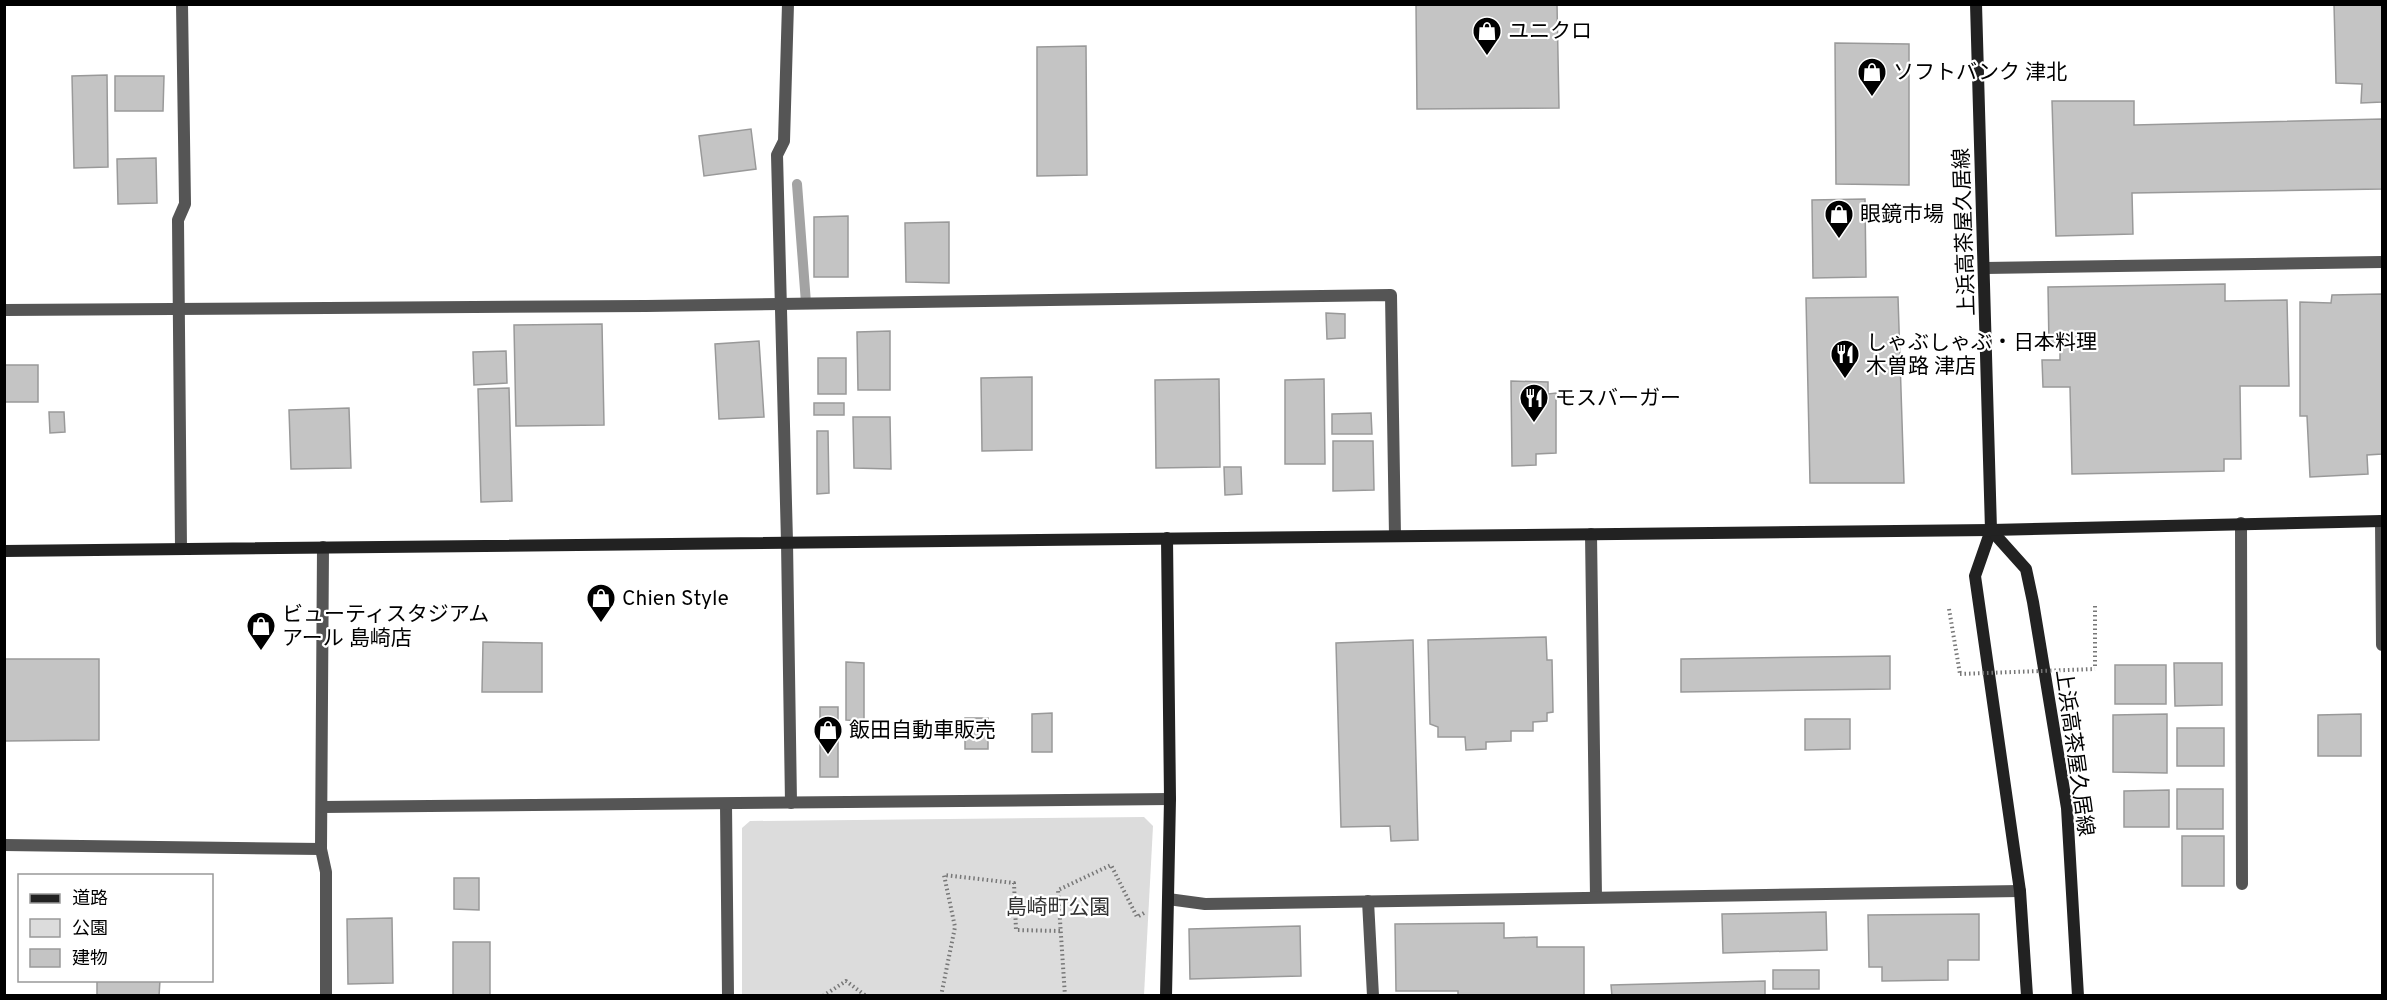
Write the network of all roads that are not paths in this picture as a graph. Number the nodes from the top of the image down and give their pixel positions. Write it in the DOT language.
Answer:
graph roads {
  1 [pos="182,4"];
  2 [pos="788,4"];
  3 [pos="1976,4"];
  4 [pos="2382,262"];
  5 [pos="1985,268"];
  6 [pos="781,304"];
  7 [pos="4,310"];
  8 [pos="178,310"];
  9 [pos="2382,521"];
  10 [pos="2241,524"];
  11 [pos="1991,530"];
  12 [pos="1591,534"];
  13 [pos="1395,536"];
  14 [pos="1167,538"];
  15 [pos="787,542"];
  16 [pos="323,547"];
  17 [pos="181,549"];
  18 [pos="4,551"];
  19 [pos="2382,645"];
  20 [pos="1170,799"];
  21 [pos="791,803"];
  22 [pos="726,804"];
  23 [pos="322,807"];
  24 [pos="4,845"];
  25 [pos="321,849"];
  26 [pos="2242,884"];
  27 [pos="2020,891"];
  28 [pos="1596,897"];
  29 [pos="1168,899"];
  30 [pos="1368,901"];
  31 [pos="326,996"];
  32 [pos="728,996"];
  33 [pos="1166,996"];
  34 [pos="1373,996"];
  35 [pos="2027,996"];
  36 [pos="2078,996"];
  1 -- 8 [label="street"];
  2 -- 6 [label="street"];
  3 -- 5 [label="street, 上浜高茶屋久居線"];
  4 -- 5 [label="street"];
  5 -- 11 [label="street, 上浜高茶屋久居線"];
  6 -- 8 [label="street"];
  6 -- 13 [label="street"];
  6 -- 15 [label="street"];
  7 -- 8 [label="street"];
  8 -- 17 [label="street"];
  9 -- 10 [label="street"];
  9 -- 19 [label="street"];
  10 -- 11 [label="street"];
  10 -- 26 [label="street"];
  11 -- 12 [label="street"];
  11 -- 27 [label="street, 上浜高茶屋久居線"];
  11 -- 36 [label="street, 上浜高茶屋久居線"];
  12 -- 13 [label="street"];
  12 -- 28 [label="street"];
  13 -- 14 [label="street"];
  14 -- 15 [label="street"];
  14 -- 20 [label="street"];
  15 -- 16 [label="street"];
  15 -- 21 [label="street"];
  16 -- 17 [label="street"];
  16 -- 23 [label="street"];
  17 -- 18 [label="street"];
  20 -- 21 [label="street"];
  20 -- 29 [label="street"];
  21 -- 22 [label="street"];
  22 -- 23 [label="street"];
  22 -- 32 [label="street"];
  23 -- 25 [label="street"];
  24 -- 25 [label="street"];
  25 -- 31 [label="street"];
  27 -- 28 [label="street"];
  27 -- 35 [label="street, 上浜高茶屋久居線"];
  28 -- 30 [label="street"];
  29 -- 30 [label="street"];
  29 -- 33 [label="street"];
  30 -- 34 [label="street"];
}
